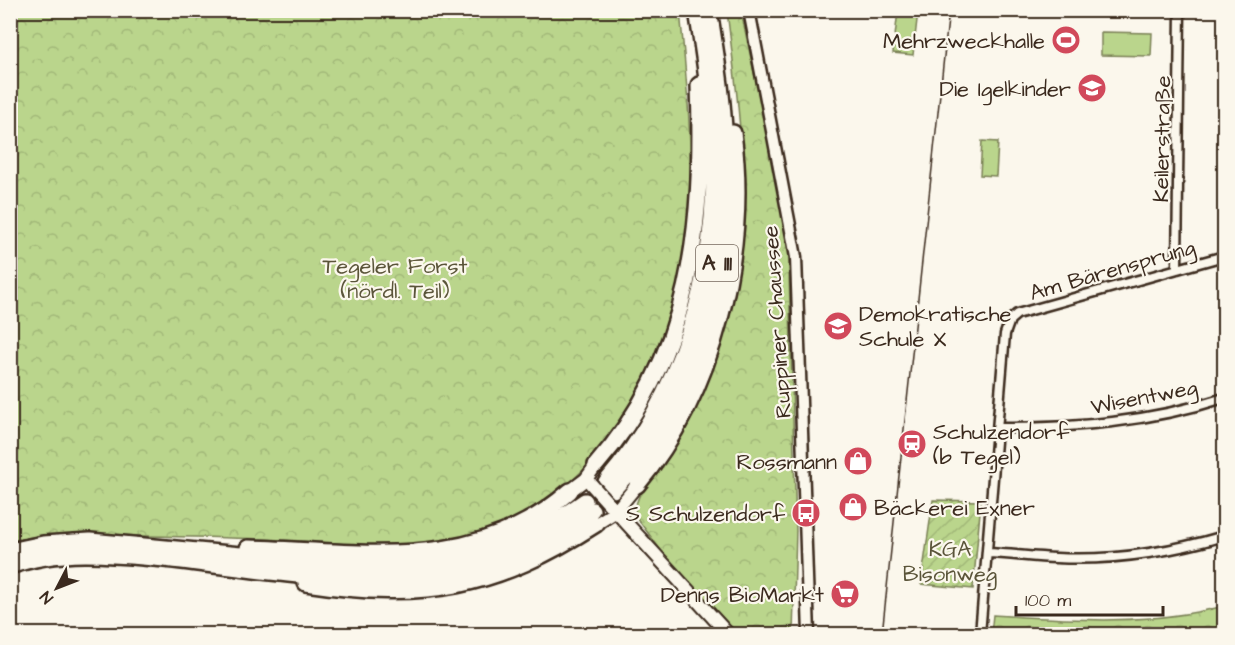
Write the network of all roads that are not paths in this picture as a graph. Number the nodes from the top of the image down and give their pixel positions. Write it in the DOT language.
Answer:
graph roads {
  1 [pos="696,10"];
  2 [pos="709,10"];
  3 [pos="716,10"];
  4 [pos="749,10"];
  5 [pos="1180,10"];
  6 [pos="1224,256"];
  7 [pos="1177,269"];
  8 [pos="1224,398"];
  9 [pos="998,428"];
  10 [pos="596,465"];
  11 [pos="637,485"];
  12 [pos="570,491"];
  13 [pos="603,492"];
  14 [pos="591,511"];
  15 [pos="1224,537"];
  16 [pos="125,550"];
  17 [pos="10,551"];
  18 [pos="987,553"];
  19 [pos="10,566"];
  20 [pos="728,634"];
  21 [pos="809,634"];
  22 [pos="980,634"];
  1 -- 10 [label="highway"];
  1 -- 13 [label="highway, A 111"];
  2 -- 13 [label="highway, A 111"];
  3 -- 11 [label="highway"];
  4 -- 21 [label="street, Ruppiner Chaussee"];
  5 -- 7 [label="street, Keilerstraße"];
  6 -- 7 [label="street, Am Bärensprung"];
  7 -- 9 [label="street, Am Bärensprung"];
  8 -- 9 [label="street, Wisentweg"];
  9 -- 18 [label="street"];
  10 -- 13 [label="main road"];
  11 -- 13 [label="main road"];
  12 -- 13 [label="main road"];
  12 -- 16 [label="highway"];
  13 -- 14 [label="main road"];
  13 -- 20 [label="main road"];
  14 -- 16 [label="highway"];
  15 -- 18 [label="street"];
  16 -- 17 [label="highway"];
  16 -- 19 [label="highway"];
  18 -- 22 [label="street"];
}
